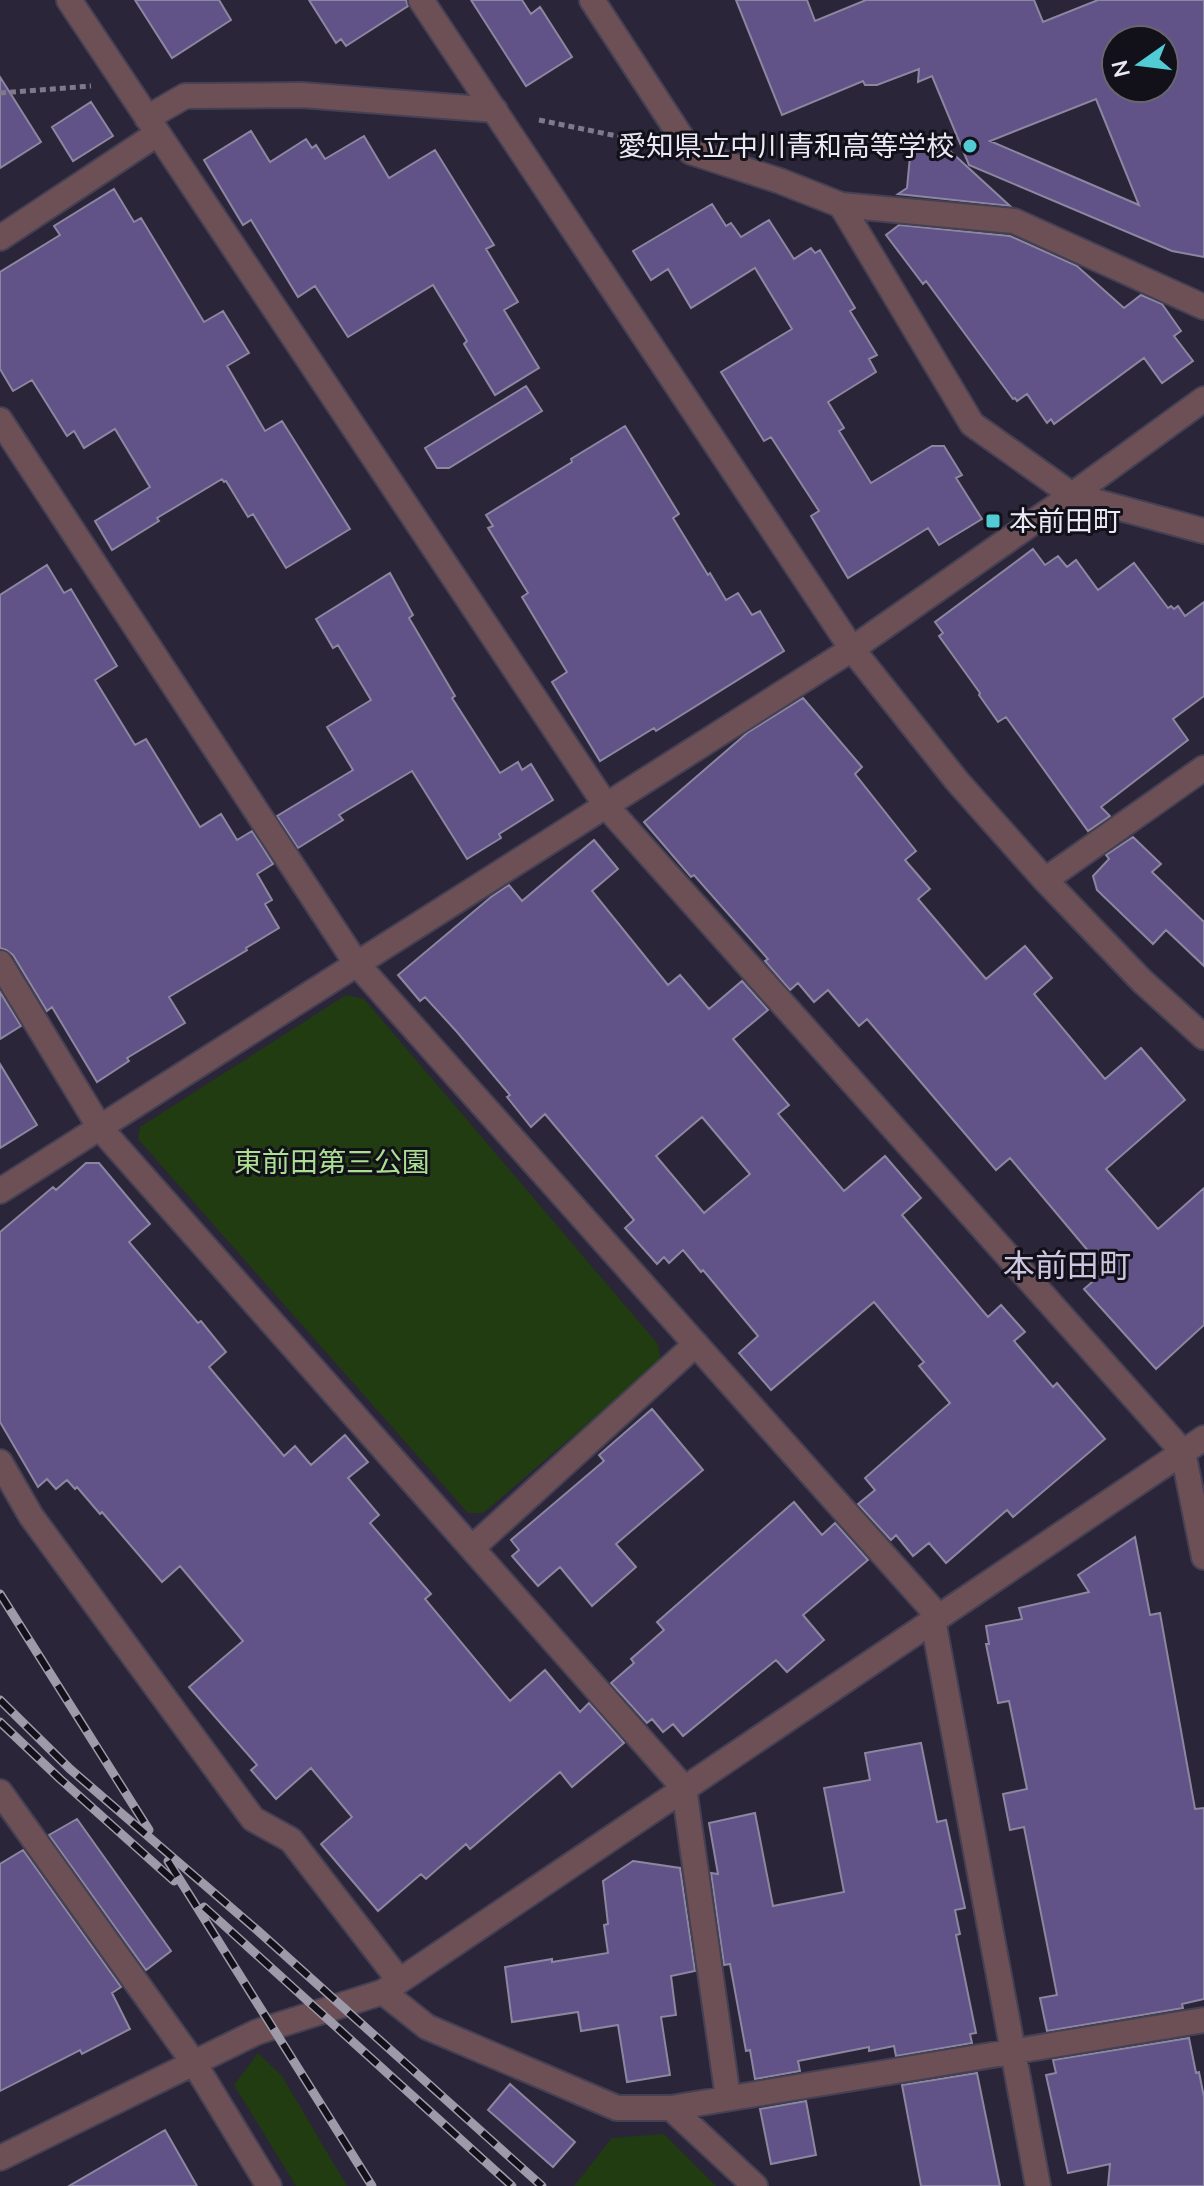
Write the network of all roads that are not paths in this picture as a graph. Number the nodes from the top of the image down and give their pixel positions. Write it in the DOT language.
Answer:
graph roads {
  1 [pos="69,0"];
  2 [pos="421,0"];
  3 [pos="592,0"];
  4 [pos="495,110"];
  5 [pos="152,126"];
  6 [pos="841,205"];
  7 [pos="0,238"];
  8 [pos="1204,307"];
  9 [pos="1204,399"];
  10 [pos="0,420"];
  11 [pos="1072,495"];
  12 [pos="1204,531"];
  13 [pos="852,649"];
  14 [pos="1204,768"];
  15 [pos="607,807"];
  16 [pos="1045,880"];
  17 [pos="0,963"];
  18 [pos="356,963"];
  19 [pos="1204,1037"];
  20 [pos="100,1128"];
  21 [pos="0,1191"];
  22 [pos="696,1344"];
  23 [pos="1204,1438"];
  24 [pos="1183,1452"];
  25 [pos="0,1462"];
  26 [pos="472,1548"];
  27 [pos="1204,1557"];
  28 [pos="936,1619"];
  29 [pos="684,1788"];
  30 [pos="0,1792"];
  31 [pos="391,1986"];
  32 [pos="1204,2020"];
  33 [pos="1013,2051"];
  34 [pos="194,2063"];
  35 [pos="728,2098"];
  36 [pos="671,2108"];
  37 [pos="0,2158"];
  38 [pos="269,2186"];
  39 [pos="755,2186"];
  40 [pos="1038,2186"];
  1 -- 5 [label="street"];
  2 -- 4 [label="street"];
  3 -- 6 [label="street"];
  4 -- 5 [label="street"];
  4 -- 13 [label="street"];
  5 -- 7 [label="street"];
  5 -- 15 [label="street"];
  6 -- 8 [label="street"];
  6 -- 11 [label="street"];
  9 -- 11 [label="street"];
  10 -- 18 [label="street"];
  11 -- 12 [label="street"];
  11 -- 13 [label="street"];
  13 -- 15 [label="street"];
  13 -- 16 [label="street"];
  14 -- 16 [label="street"];
  15 -- 18 [label="street"];
  15 -- 24 [label="street"];
  16 -- 19 [label="street"];
  17 -- 20 [label="street"];
  18 -- 20 [label="street"];
  18 -- 22 [label="street"];
  20 -- 21 [label="street"];
  20 -- 26 [label="street"];
  22 -- 26 [label="street"];
  22 -- 28 [label="street"];
  23 -- 24 [label="street"];
  24 -- 27 [label="street"];
  24 -- 28 [label="street"];
  25 -- 31 [label="street"];
  26 -- 29 [label="street"];
  28 -- 29 [label="street"];
  28 -- 33 [label="street"];
  29 -- 31 [label="street"];
  29 -- 35 [label="street"];
  30 -- 34 [label="street"];
  31 -- 34 [label="street"];
  31 -- 36 [label="street"];
  32 -- 33 [label="street"];
  33 -- 35 [label="street"];
  33 -- 40 [label="street"];
  34 -- 37 [label="street"];
  34 -- 38 [label="street"];
  35 -- 36 [label="street"];
  36 -- 39 [label="street"];
}
